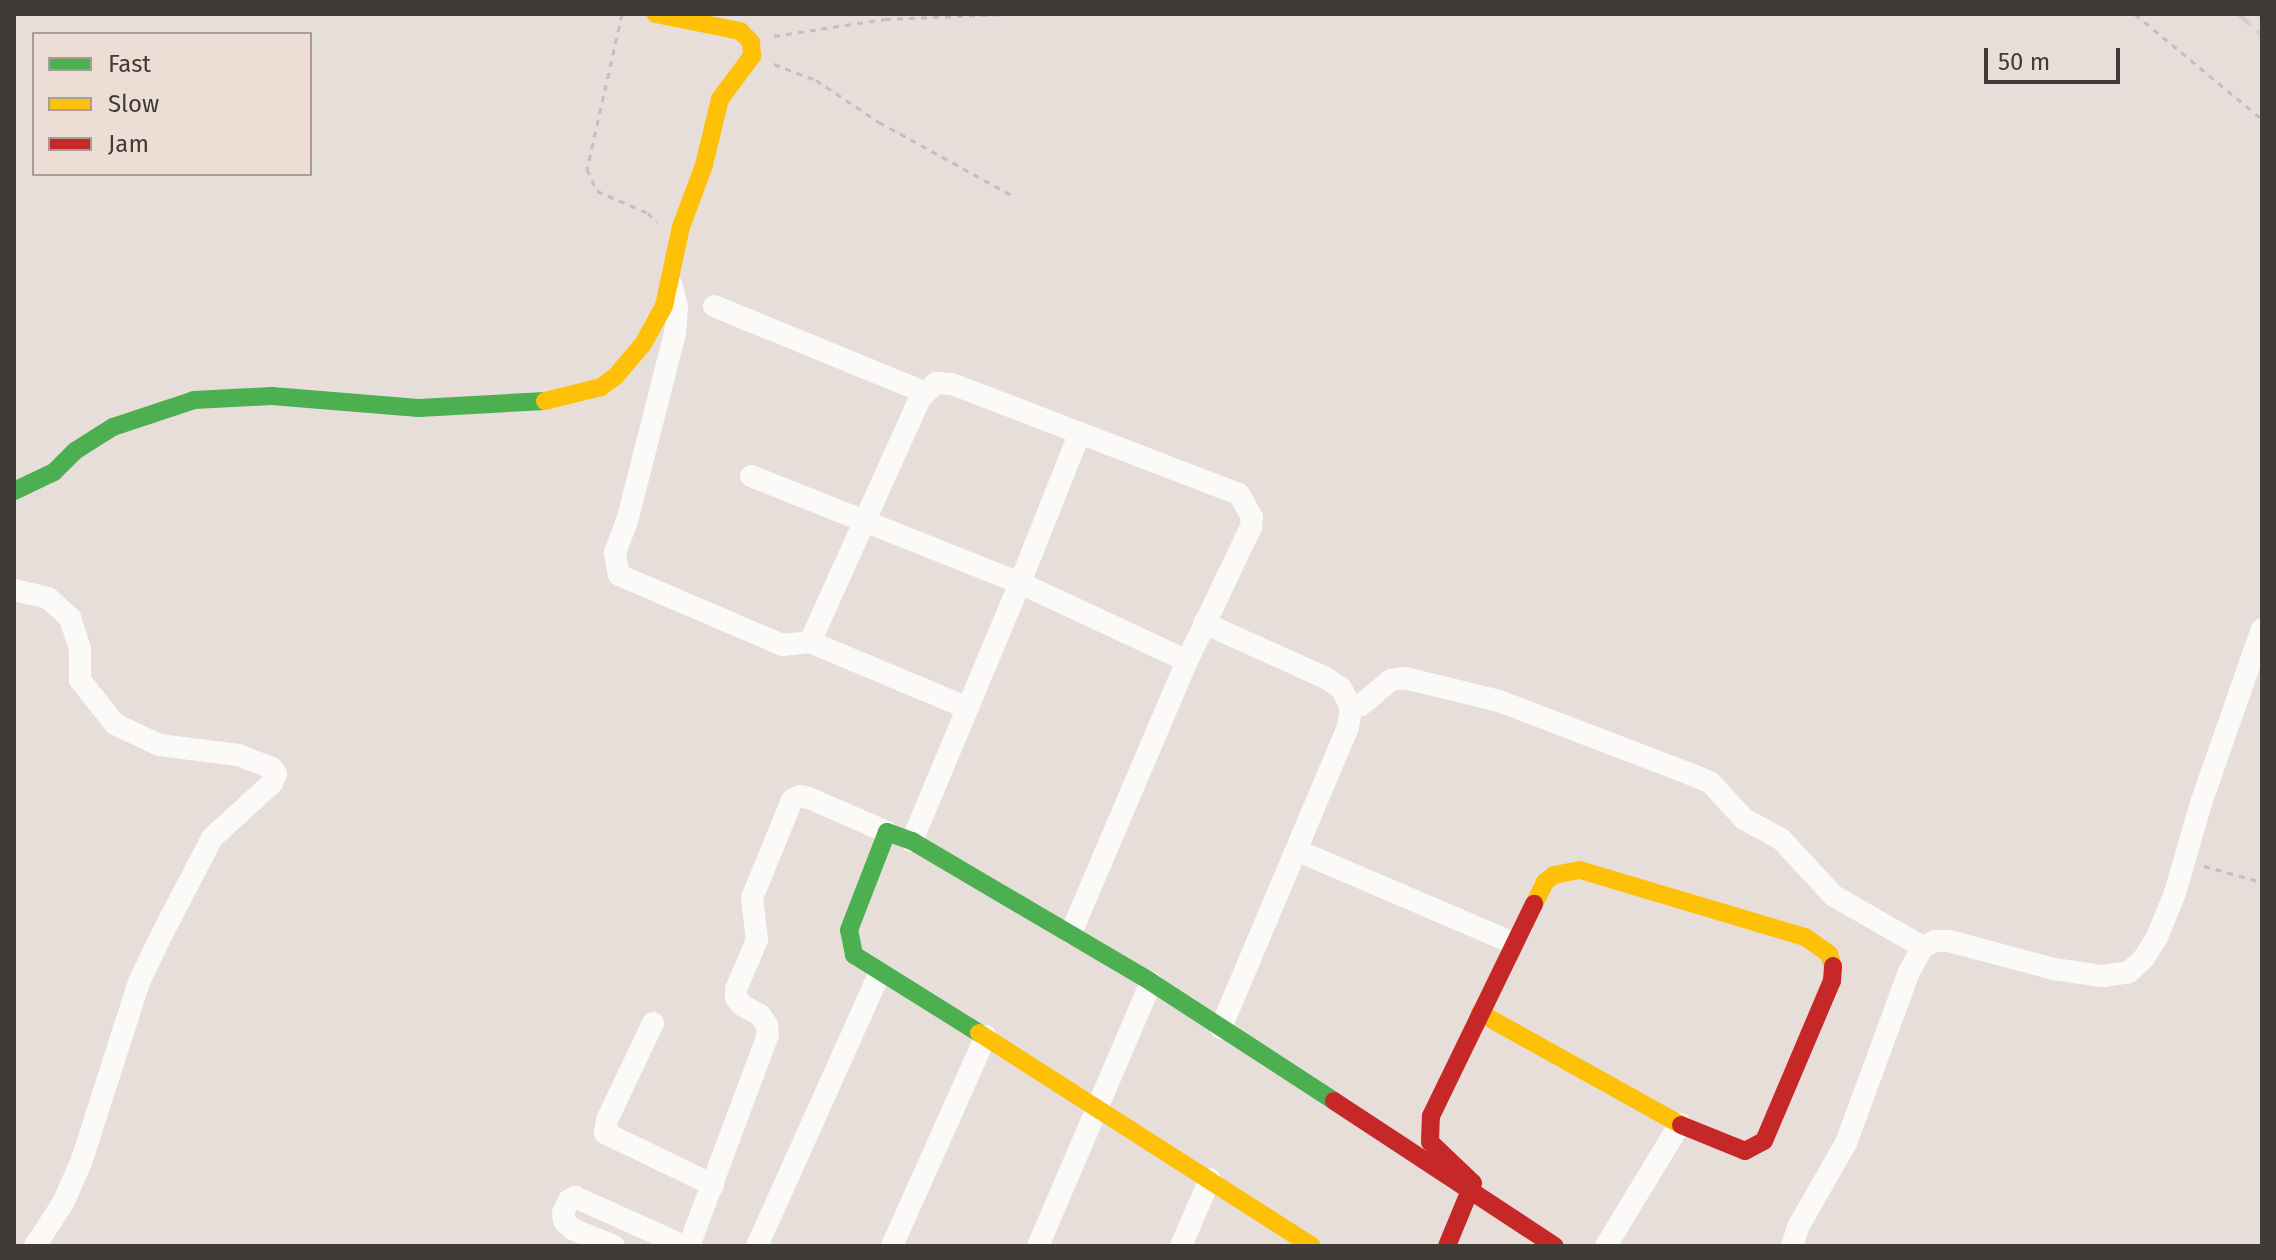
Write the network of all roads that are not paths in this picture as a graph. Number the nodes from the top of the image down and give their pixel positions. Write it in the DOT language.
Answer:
graph roads {
  1 [pos="656,14"];
  2 [pos="671,285"];
  3 [pos="714,306"];
  4 [pos="643,344"];
  5 [pos="664,374"];
  6 [pos="924,392"];
  7 [pos="1079,435"];
  8 [pos="751,476"];
  9 [pos="14,491"];
  10 [pos="865,521"];
  11 [pos="1020,583"];
  12 [pos="14,590"];
  13 [pos="1204,623"];
  14 [pos="2262,629"];
  15 [pos="810,642"];
  16 [pos="1187,661"];
  17 [pos="968,708"];
  18 [pos="1351,708"];
  19 [pos="887,832"];
  20 [pos="912,841"];
  21 [pos="1296,850"];
  22 [pos="1071,933"];
  23 [pos="1513,943"];
  24 [pos="1923,947"];
  25 [pos="879,974"];
  26 [pos="1151,982"];
  27 [pos="1480,1013"];
  28 [pos="653,1023"];
  29 [pos="1221,1028"];
  30 [pos="986,1036"];
  31 [pos="1097,1106"];
  32 [pos="1680,1124"];
  33 [pos="1210,1179"];
  34 [pos="713,1185"];
  35 [pos="1471,1191"];
  36 [pos="618,1217"];
  37 [pos="610,1244"];
  38 [pos="35,1246"];
  39 [pos="687,1246"];
  40 [pos="757,1246"];
  41 [pos="892,1246"];
  42 [pos="1038,1246"];
  43 [pos="1181,1246"];
  44 [pos="1312,1246"];
  45 [pos="1447,1246"];
  46 [pos="1555,1246"];
  47 [pos="1606,1246"];
  48 [pos="1792,1246"];
  1 -- 2 [label="street"];
  2 -- 4 [label="street"];
  2 -- 5 [label="street"];
  3 -- 6 [label="street"];
  4 -- 5 [label="street"];
  4 -- 9 [label="street"];
  5 -- 15 [label="street"];
  6 -- 7 [label="street"];
  6 -- 10 [label="street"];
  7 -- 11 [label="street"];
  7 -- 13 [label="street"];
  8 -- 10 [label="street"];
  10 -- 11 [label="street"];
  10 -- 15 [label="street"];
  11 -- 16 [label="street"];
  11 -- 17 [label="street"];
  12 -- 38 [label="street"];
  13 -- 16 [label="street"];
  13 -- 18 [label="street"];
  14 -- 24 [label="street"];
  15 -- 17 [label="street"];
  16 -- 22 [label="street"];
  17 -- 20 [label="street"];
  18 -- 21 [label="street"];
  18 -- 24 [label="street"];
  19 -- 20 [label="street"];
  19 -- 25 [label="street"];
  19 -- 34 [label="street"];
  20 -- 22 [label="street"];
  21 -- 23 [label="street"];
  21 -- 29 [label="street"];
  22 -- 26 [label="street"];
  23 -- 27 [label="street"];
  23 -- 32 [label="street"];
  24 -- 48 [label="street"];
  25 -- 30 [label="street"];
  25 -- 40 [label="street"];
  26 -- 29 [label="street"];
  26 -- 31 [label="street"];
  27 -- 32 [label="street"];
  27 -- 35 [label="street"];
  28 -- 34 [label="street"];
  29 -- 35 [label="street"];
  30 -- 31 [label="street"];
  30 -- 41 [label="street"];
  31 -- 33 [label="street"];
  31 -- 42 [label="street"];
  32 -- 47 [label="street"];
  33 -- 43 [label="street"];
  33 -- 44 [label="street"];
  34 -- 39 [label="street"];
  35 -- 45 [label="street"];
  35 -- 46 [label="street"];
  36 -- 37 [label="street"];
  36 -- 37 [label="street"];
  36 -- 39 [label="street"];
}
